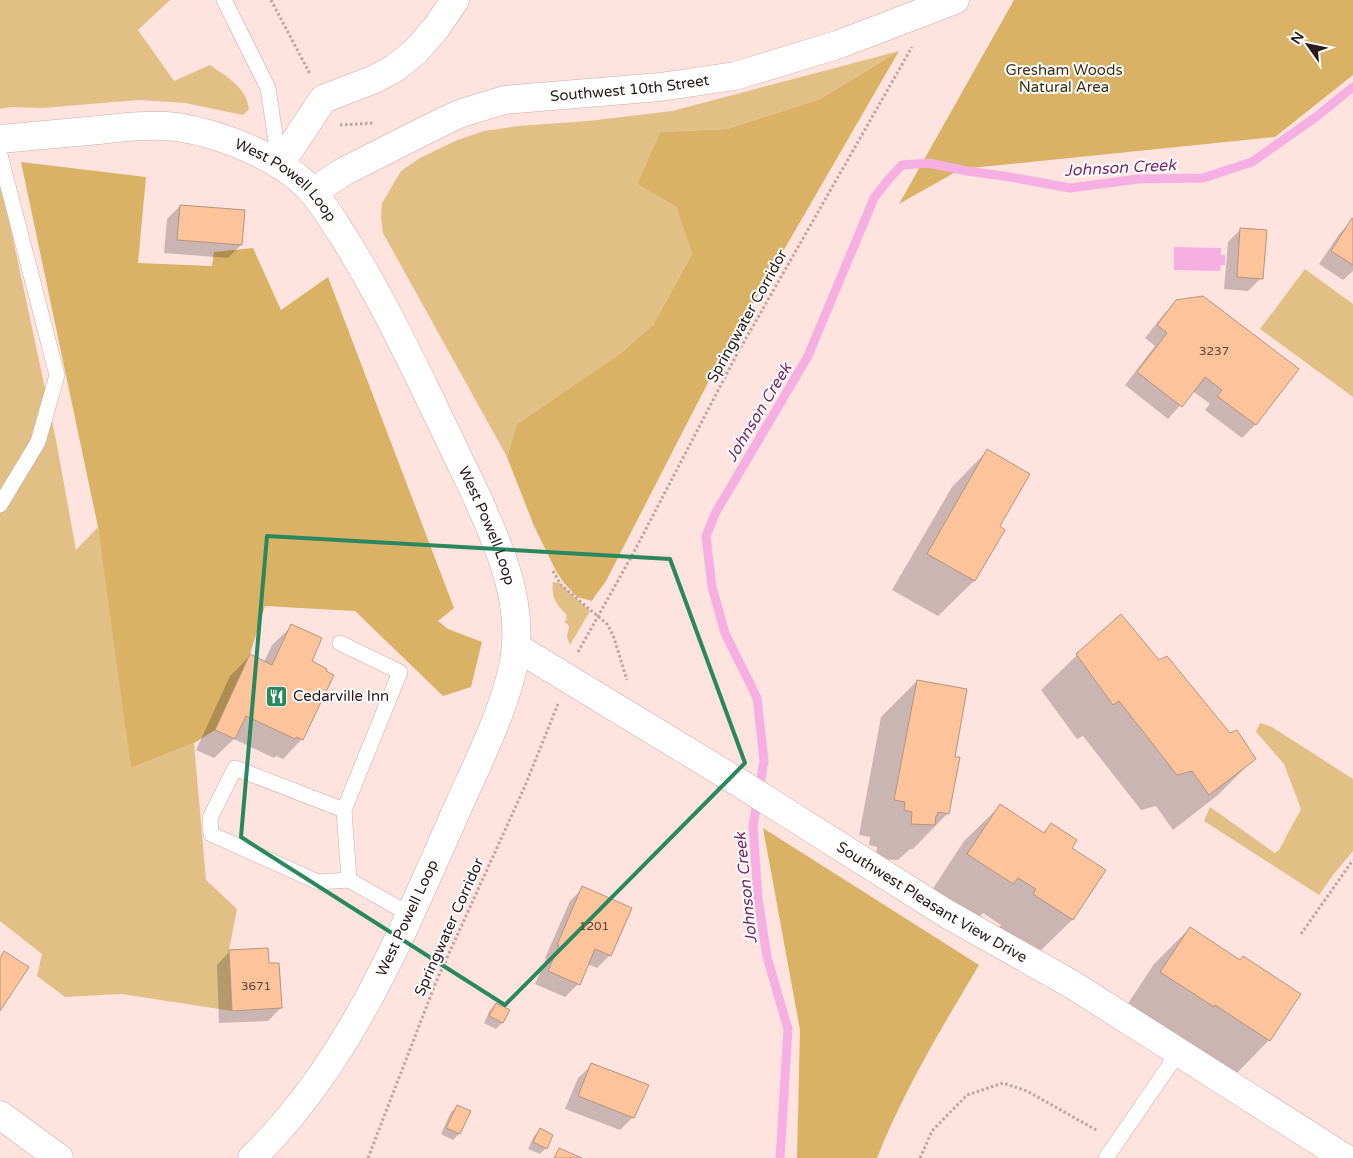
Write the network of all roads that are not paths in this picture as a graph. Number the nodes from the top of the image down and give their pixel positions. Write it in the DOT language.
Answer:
graph roads {
  1 [pos="224,0"];
  2 [pos="455,0"];
  3 [pos="945,4"];
  4 [pos="0,139"];
  5 [pos="0,155"];
  6 [pos="280,164"];
  7 [pos="313,192"];
  8 [pos="0,505"];
  9 [pos="340,643"];
  10 [pos="516,646"];
  11 [pos="344,810"];
  12 [pos="349,880"];
  13 [pos="409,914"];
  14 [pos="1178,1053"];
  15 [pos="0,1115"];
  16 [pos="59,1158"];
  17 [pos="252,1158"];
  18 [pos="1106,1158"];
  19 [pos="1345,1158"];
  1 -- 6 [label="lane"];
  2 -- 6 [label="street"];
  3 -- 7 [label="street, Southwest 10th Street"];
  4 -- 6 [label="street, West Powell Loop"];
  5 -- 8 [label="lane"];
  6 -- 7 [label="street, West Powell Loop"];
  7 -- 10 [label="street, West Powell Loop"];
  9 -- 11 [label="lane"];
  10 -- 13 [label="street, West Powell Loop"];
  10 -- 14 [label="street, Southwest Pleasant View Drive"];
  11 -- 12 [label="lane"];
  11 -- 12 [label="lane"];
  12 -- 13 [label="lane"];
  13 -- 17 [label="street, West Powell Loop"];
  14 -- 18 [label="lane"];
  14 -- 19 [label="street, Southwest Pleasant View Drive"];
  15 -- 16 [label="street"];
}
